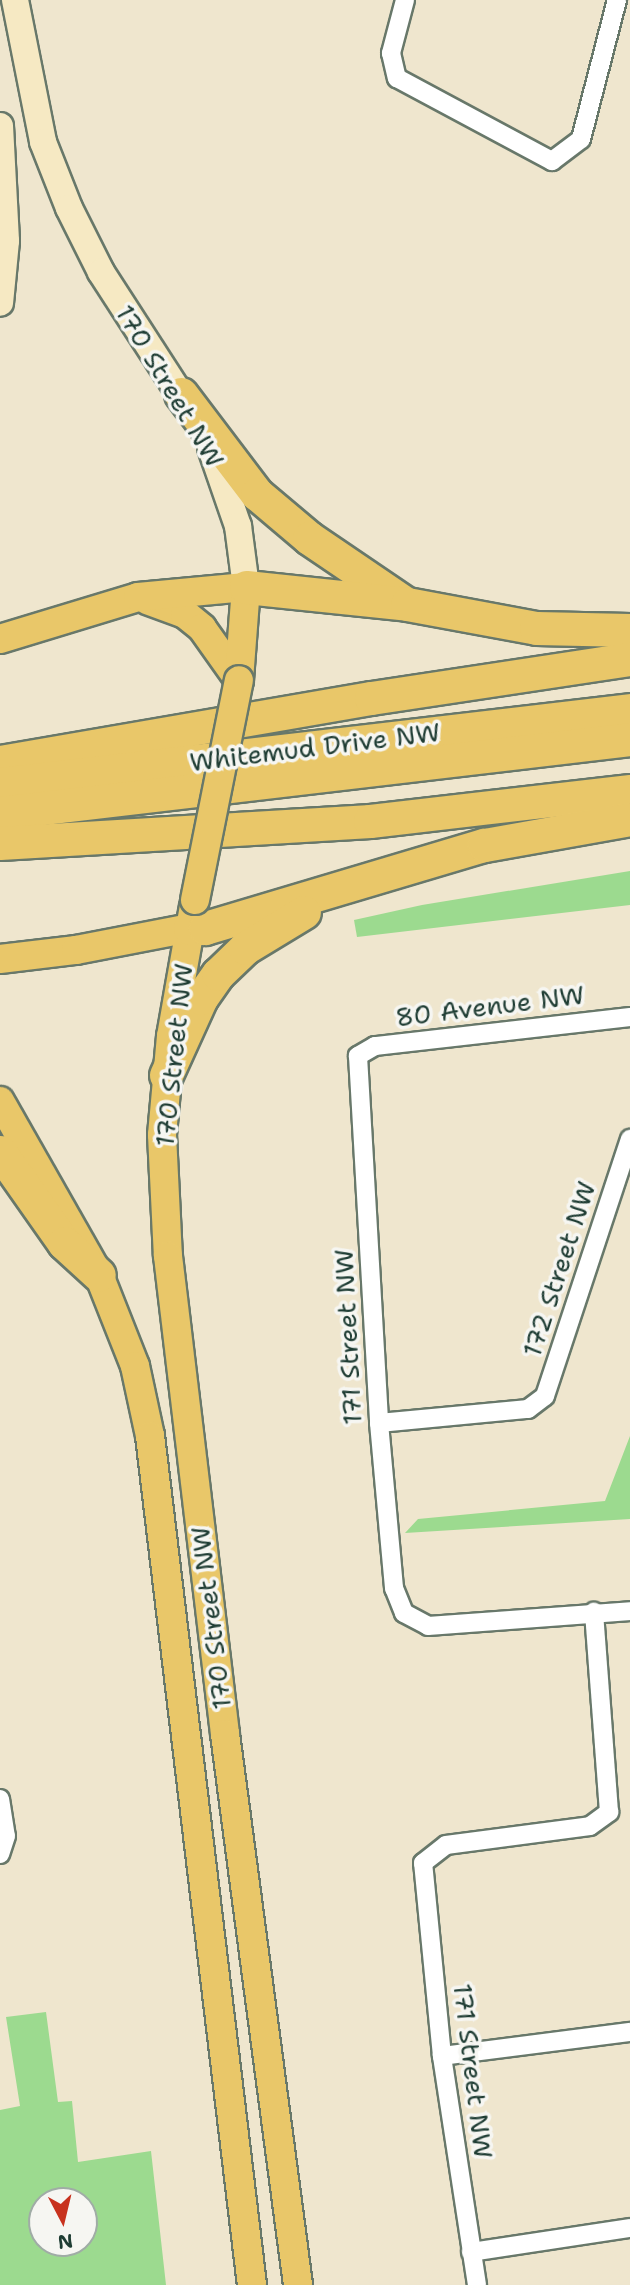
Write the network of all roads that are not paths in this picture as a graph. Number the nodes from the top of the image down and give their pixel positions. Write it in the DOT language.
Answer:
graph roads {
  1 [pos="15,0"];
  2 [pos="405,0"];
  3 [pos="617,0"];
  4 [pos="0,126"];
  5 [pos="0,303"];
  6 [pos="181,394"];
  7 [pos="246,587"];
  8 [pos="138,597"];
  9 [pos="407,604"];
  10 [pos="630,629"];
  11 [pos="0,639"];
  12 [pos="630,659"];
  13 [pos="239,680"];
  14 [pos="630,710"];
  15 [pos="630,739"];
  16 [pos="0,762"];
  17 [pos="0,784"];
  18 [pos="630,791"];
  19 [pos="0,813"];
  20 [pos="630,819"];
  21 [pos="0,843"];
  22 [pos="377,879"];
  23 [pos="192,914"];
  24 [pos="0,959"];
  25 [pos="630,1017"];
  26 [pos="358,1056"];
  27 [pos="166,1075"];
  28 [pos="0,1101"];
  29 [pos="630,1139"];
  30 [pos="0,1152"];
  31 [pos="99,1275"];
  32 [pos="379,1423"];
  33 [pos="630,1611"];
  34 [pos="594,1612"];
  35 [pos="0,1799"];
  36 [pos="0,1854"];
  37 [pos="630,2032"];
  38 [pos="442,2056"];
  39 [pos="630,2228"];
  40 [pos="471,2252"];
  41 [pos="251,2285"];
  42 [pos="298,2285"];
  43 [pos="477,2285"];
  1 -- 6 [label="main road, 170 Street NW"];
  2 -- 3 [label="street"];
  4 -- 5 [label="main road"];
  6 -- 7 [label="main road, 170 Street NW"];
  6 -- 9 [label="highway"];
  7 -- 8 [label="main road"];
  7 -- 9 [label="highway"];
  7 -- 13 [label="main road, 170 Street NW"];
  8 -- 11 [label="main road"];
  8 -- 13 [label="main road"];
  9 -- 10 [label="highway"];
  12 -- 16 [label="highway"];
  13 -- 23 [label="main road, 170 Street NW, bridge"];
  14 -- 17 [label="highway, Whitemud Drive NW"];
  15 -- 19 [label="highway, Whitemud Drive NW"];
  18 -- 21 [label="highway"];
  20 -- 22 [label="highway"];
  22 -- 23 [label="highway"];
  22 -- 27 [label="highway"];
  23 -- 24 [label="main road"];
  23 -- 27 [label="main road, 170 Street NW"];
  25 -- 26 [label="street, 80 Avenue NW"];
  26 -- 32 [label="street, 171 Street NW"];
  27 -- 42 [label="main road, 170 Street NW"];
  28 -- 31 [label="main road, 170 Street NW"];
  29 -- 32 [label="street, 172 Street NW"];
  30 -- 31 [label="highway"];
  31 -- 41 [label="main road, 170 Street NW"];
  32 -- 34 [label="street, 171 Street NW"];
  33 -- 34 [label="street"];
  34 -- 38 [label="street, 171 Street NW"];
  35 -- 36 [label="street"];
  37 -- 38 [label="street"];
  38 -- 40 [label="street, 171 Street NW"];
  39 -- 40 [label="street"];
  40 -- 43 [label="street, 171 Street NW"];
}
